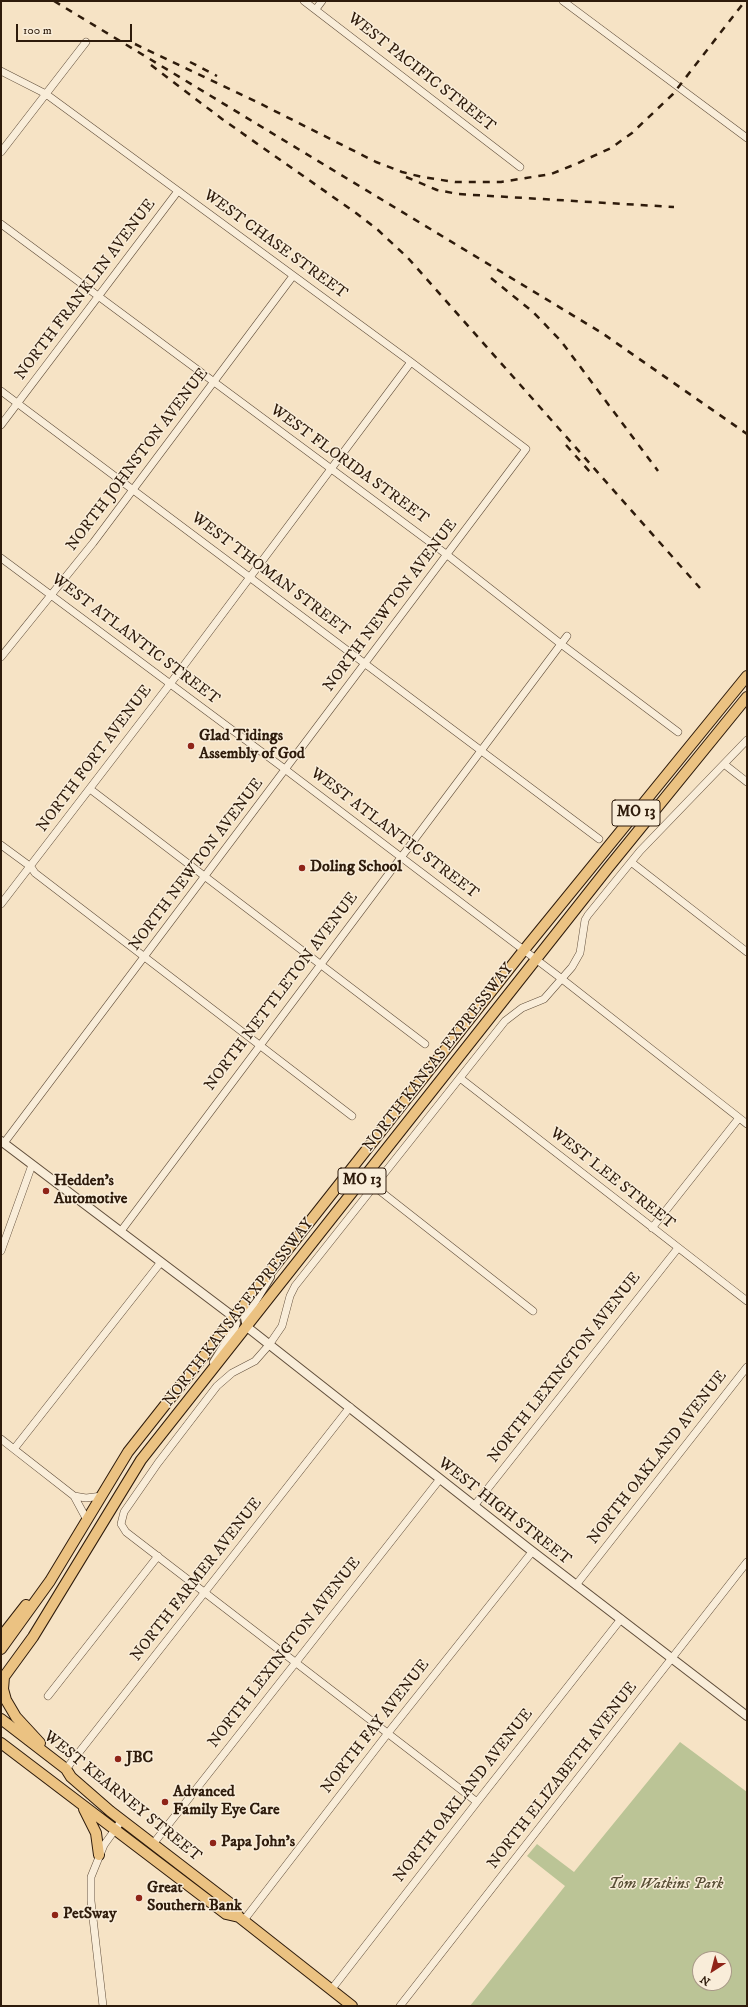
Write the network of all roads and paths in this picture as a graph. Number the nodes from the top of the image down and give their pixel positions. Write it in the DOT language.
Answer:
graph roads {
  1 [pos="304,1"];
  2 [pos="322,1"];
  3 [pos="563,1"];
  4 [pos="316,9"];
  5 [pos="86,42"];
  6 [pos="1,71"];
  7 [pos="46,94"];
  8 [pos="747,138"];
  9 [pos="1,152"];
  10 [pos="520,167"];
  11 [pos="178,191"];
  12 [pos="1,224"];
  13 [pos="293,276"];
  14 [pos="99,296"];
  15 [pos="411,362"];
  16 [pos="214,383"];
  17 [pos="1,391"];
  18 [pos="17,404"];
  19 [pos="1,425"];
  20 [pos="526,449"];
  21 [pos="330,469"];
  22 [pos="133,490"];
  23 [pos="446,554"];
  24 [pos="1,558"];
  25 [pos="249,578"];
  26 [pos="50,595"];
  27 [pos="567,636"];
  28 [pos="561,644"];
  29 [pos="1,657"];
  30 [pos="366,663"];
  31 [pos="747,676"];
  32 [pos="170,684"];
  33 [pos="747,697"];
  34 [pos="678,732"];
  35 [pos="747,740"];
  36 [pos="481,750"];
  37 [pos="724,764"];
  38 [pos="286,770"];
  39 [pos="747,782"];
  40 [pos="90,789"];
  41 [pos="599,839"];
  42 [pos="1,844"];
  43 [pos="401,858"];
  44 [pos="631,862"];
  45 [pos="31,867"];
  46 [pos="205,877"];
  47 [pos="1,904"];
  48 [pos="524,950"];
  49 [pos="747,952"];
  50 [pos="145,957"];
  51 [pos="536,960"];
  52 [pos="319,965"];
  53 [pos="562,979"];
  54 [pos="425,1044"];
  55 [pos="259,1045"];
  56 [pos="460,1078"];
  57 [pos="352,1116"];
  58 [pos="740,1118"];
  59 [pos="747,1124"];
  60 [pos="2,1142"];
  61 [pos="32,1165"];
  62 [pos="375,1187"];
  63 [pos="652,1228"];
  64 [pos="121,1231"];
  65 [pos="678,1248"];
  66 [pos="1,1252"];
  67 [pos="161,1262"];
  68 [pos="273,1269"];
  69 [pos="747,1301"];
  70 [pos="533,1311"];
  71 [pos="235,1318"];
  72 [pos="246,1327"];
  73 [pos="269,1345"];
  74 [pos="747,1367"];
  75 [pos="208,1376"];
  76 [pos="350,1408"];
  77 [pos="1,1439"];
  78 [pos="14,1449"];
  79 [pos="440,1480"];
  80 [pos="74,1496"];
  81 [pos="102,1496"];
  82 [pos="474,1506"];
  83 [pos="87,1520"];
  84 [pos="532,1552"];
  85 [pos="158,1556"];
  86 [pos="747,1562"];
  87 [pos="50,1581"];
  88 [pos="576,1585"];
  89 [pos="204,1593"];
  90 [pos="621,1620"];
  91 [pos="1,1637"];
  92 [pos="1,1649"];
  93 [pos="672,1659"];
  94 [pos="295,1663"];
  95 [pos="2,1679"];
  96 [pos="48,1696"];
  97 [pos="747,1716"];
  98 [pos="1,1719"];
  99 [pos="388,1733"];
  100 [pos="1,1743"];
  101 [pos="56,1761"];
  102 [pos="66,1769"];
  103 [pos="476,1802"];
  104 [pos="82,1805"];
  105 [pos="122,1820"];
  106 [pos="115,1830"];
  107 [pos="153,1844"];
  108 [pos="99,1855"];
  109 [pos="241,1918"];
  110 [pos="331,1990"];
  111 [pos="103,2006"];
  112 [pos="352,2006"];
  113 [pos="400,2006"];
  1 -- 4 [label="street, WEST PACIFIC STREET"];
  2 -- 4 [label="street"];
  3 -- 8 [label="street"];
  4 -- 10 [label="street, WEST PACIFIC STREET"];
  5 -- 7 [label="street"];
  6 -- 7 [label="street, WEST CHASE STREET"];
  7 -- 9 [label="street"];
  7 -- 11 [label="street, WEST CHASE STREET"];
  11 -- 13 [label="street, WEST CHASE STREET"];
  11 -- 14 [label="street, NORTH FRANKLIN AVENUE"];
  12 -- 14 [label="street, WEST FLORIDA STREET"];
  13 -- 15 [label="street, WEST CHASE STREET"];
  13 -- 16 [label="street, NORTH JOHNSTON AVENUE"];
  14 -- 16 [label="street, WEST FLORIDA STREET"];
  14 -- 18 [label="street, NORTH FRANKLIN AVENUE"];
  15 -- 20 [label="street, WEST CHASE STREET"];
  15 -- 21 [label="street, NORTH FORT AVENUE"];
  16 -- 21 [label="street, WEST FLORIDA STREET"];
  16 -- 22 [label="street, NORTH JOHNSTON AVENUE"];
  17 -- 18 [label="street, WEST THOMAN STREET"];
  18 -- 19 [label="street, NORTH FRANKLIN AVENUE"];
  18 -- 22 [label="street, WEST THOMAN STREET"];
  20 -- 23 [label="street, NORTH NEWTON AVENUE"];
  21 -- 23 [label="street, WEST FLORIDA STREET"];
  21 -- 25 [label="street, NORTH FORT AVENUE"];
  22 -- 25 [label="street, WEST THOMAN STREET"];
  22 -- 26 [label="street, NORTH JOHNSTON AVENUE"];
  23 -- 28 [label="street, WEST FLORIDA STREET"];
  23 -- 30 [label="street, NORTH NEWTON AVENUE"];
  24 -- 26 [label="street, WEST ATLANTIC STREET"];
  25 -- 30 [label="street, WEST THOMAN STREET"];
  25 -- 32 [label="street, NORTH FORT AVENUE"];
  26 -- 29 [label="street, NORTH JOHNSTON AVENUE"];
  26 -- 32 [label="street, WEST ATLANTIC STREET"];
  27 -- 28 [label="street, NORTH NETTLETON AVENUE"];
  28 -- 34 [label="street, WEST FLORIDA STREET"];
  28 -- 36 [label="street, NORTH NETTLETON AVENUE"];
  30 -- 36 [label="street, WEST THOMAN STREET"];
  30 -- 38 [label="street, NORTH NEWTON AVENUE"];
  31 -- 48 [label="main road, NORTH KANSAS EXPRESSWAY / MO 13"];
  32 -- 38 [label="street, WEST ATLANTIC STREET"];
  32 -- 40 [label="street, NORTH FORT AVENUE"];
  33 -- 51 [label="main road, NORTH KANSAS EXPRESSWAY / MO 13"];
  35 -- 37 [label="street"];
  36 -- 41 [label="street, WEST THOMAN STREET"];
  36 -- 43 [label="street, NORTH NETTLETON AVENUE"];
  37 -- 39 [label="street"];
  37 -- 44 [label="street"];
  38 -- 43 [label="street, WEST ATLANTIC STREET"];
  38 -- 46 [label="street, NORTH NEWTON AVENUE"];
  40 -- 45 [label="street, NORTH FORT AVENUE"];
  40 -- 46 [label="street"];
  42 -- 45 [label="street"];
  43 -- 48 [label="street, WEST ATLANTIC STREET"];
  43 -- 52 [label="street, NORTH NETTLETON AVENUE"];
  44 -- 49 [label="street"];
  44 -- 53 [label="street"];
  45 -- 47 [label="street, NORTH FORT AVENUE"];
  45 -- 50 [label="street"];
  46 -- 50 [label="street, NORTH NEWTON AVENUE"];
  46 -- 52 [label="street"];
  48 -- 51 [label="street, WEST ATLANTIC STREET"];
  48 -- 68 [label="main road, NORTH KANSAS EXPRESSWAY / MO 13"];
  50 -- 55 [label="street"];
  50 -- 60 [label="street, NORTH NEWTON AVENUE"];
  51 -- 53 [label="street, WEST ATLANTIC STREET"];
  51 -- 72 [label="main road, NORTH KANSAS EXPRESSWAY / MO 13"];
  52 -- 54 [label="street"];
  52 -- 55 [label="street, NORTH NETTLETON AVENUE"];
  53 -- 56 [label="street"];
  53 -- 58 [label="street, WEST ATLANTIC STREET"];
  55 -- 57 [label="street"];
  55 -- 64 [label="street, NORTH NETTLETON AVENUE"];
  56 -- 62 [label="street"];
  56 -- 63 [label="street, WEST LEE STREET"];
  58 -- 59 [label="street, WEST ATLANTIC STREET"];
  58 -- 63 [label="street"];
  60 -- 61 [label="street"];
  61 -- 64 [label="street"];
  61 -- 66 [label="street"];
  62 -- 70 [label="street"];
  62 -- 73 [label="street"];
  63 -- 65 [label="street, WEST LEE STREET"];
  64 -- 67 [label="street"];
  65 -- 69 [label="street, WEST LEE STREET"];
  65 -- 82 [label="street, NORTH LEXINGTON AVENUE"];
  67 -- 71 [label="street"];
  67 -- 78 [label="street"];
  68 -- 71 [label="main road, NORTH KANSAS EXPRESSWAY / MO 13"];
  68 -- 72 [label="street"];
  71 -- 75 [label="street"];
  71 -- 81 [label="main road, NORTH KANSAS EXPRESSWAY / MO 13"];
  72 -- 73 [label="street, WEST HIGH STREET"];
  72 -- 75 [label="main road, NORTH KANSAS EXPRESSWAY / MO 13"];
  73 -- 76 [label="street, WEST HIGH STREET"];
  73 -- 85 [label="street"];
  74 -- 88 [label="street, NORTH OAKLAND AVENUE"];
  75 -- 95 [label="main road, NORTH KANSAS EXPRESSWAY / MO 13"];
  76 -- 79 [label="street, WEST HIGH STREET"];
  76 -- 89 [label="street, NORTH FARMER AVENUE"];
  77 -- 78 [label="street"];
  78 -- 80 [label="street"];
  79 -- 82 [label="street, WEST HIGH STREET"];
  79 -- 94 [label="street, NORTH LEXINGTON AVENUE"];
  80 -- 81 [label="street"];
  80 -- 83 [label="street"];
  81 -- 83 [label="main road, NORTH KANSAS EXPRESSWAY / MO 13"];
  82 -- 84 [label="street, WEST HIGH STREET"];
  83 -- 87 [label="main road, NORTH KANSAS EXPRESSWAY / MO 13"];
  84 -- 88 [label="street, WEST HIGH STREET"];
  84 -- 99 [label="street, NORTH FAY AVENUE"];
  85 -- 89 [label="street"];
  85 -- 96 [label="street"];
  86 -- 93 [label="street, NORTH ELIZABETH AVENUE"];
  87 -- 91 [label="main road"];
  87 -- 92 [label="main road, NORTH KANSAS EXPRESSWAY / MO 13"];
  88 -- 90 [label="street, WEST HIGH STREET"];
  89 -- 94 [label="street"];
  89 -- 102 [label="street, NORTH FARMER AVENUE"];
  90 -- 93 [label="street, WEST HIGH STREET"];
  90 -- 103 [label="street, NORTH OAKLAND AVENUE"];
  93 -- 97 [label="street, WEST HIGH STREET"];
  93 -- 113 [label="street, NORTH ELIZABETH AVENUE"];
  94 -- 99 [label="street"];
  94 -- 107 [label="street, NORTH LEXINGTON AVENUE"];
  95 -- 101 [label="main road"];
  98 -- 101 [label="main road, WEST KEARNEY STREET"];
  99 -- 103 [label="street"];
  99 -- 109 [label="street, NORTH FAY AVENUE"];
  100 -- 104 [label="main road, WEST KEARNEY STREET"];
  101 -- 102 [label="main road, WEST KEARNEY STREET"];
  102 -- 105 [label="main road, WEST KEARNEY STREET"];
  103 -- 110 [label="street, NORTH OAKLAND AVENUE"];
  104 -- 106 [label="main road, WEST KEARNEY STREET"];
  104 -- 108 [label="main road"];
  105 -- 106 [label="street"];
  105 -- 107 [label="main road, WEST KEARNEY STREET"];
  106 -- 108 [label="street"];
  106 -- 109 [label="main road, WEST KEARNEY STREET"];
  107 -- 109 [label="main road, WEST KEARNEY STREET"];
  108 -- 111 [label="street"];
  109 -- 110 [label="main road, WEST KEARNEY STREET"];
  110 -- 112 [label="main road, WEST KEARNEY STREET"];
}
